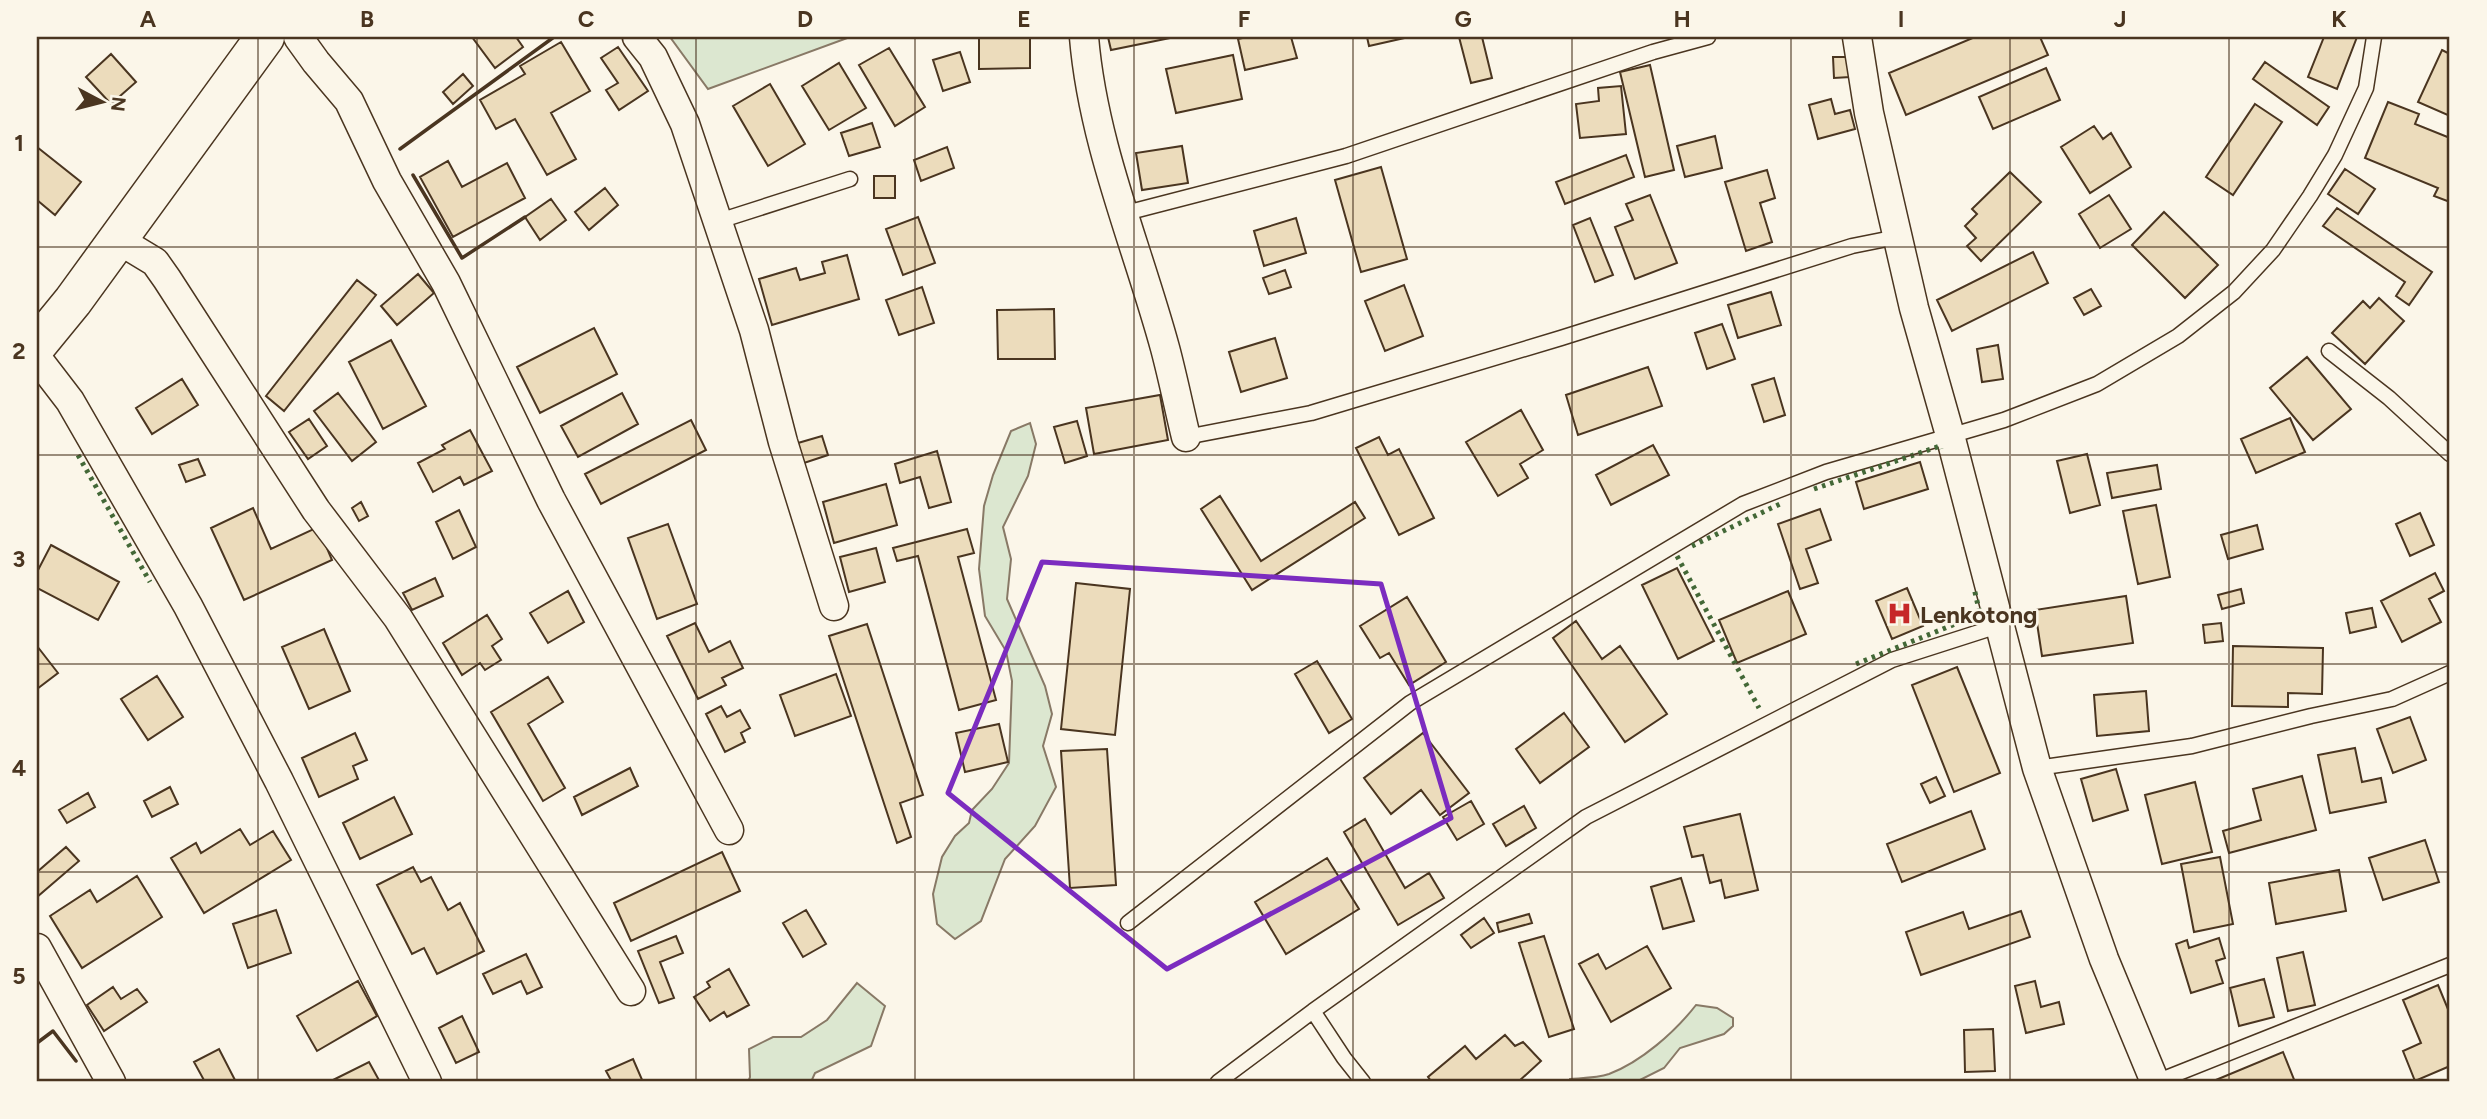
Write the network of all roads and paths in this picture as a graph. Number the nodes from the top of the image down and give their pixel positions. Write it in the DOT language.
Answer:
graph roads {
  1 [pos="265,37"];
  2 [pos="298,37"];
  3 [pos="637,37"];
  4 [pos="1084,37"];
  5 [pos="1708,37"];
  6 [pos="1857,37"];
  7 [pos="2374,37"];
  8 [pos="850,179"];
  9 [pos="1122,214"];
  10 [pos="719,221"];
  11 [pos="1898,237"];
  12 [pos="117,239"];
  13 [pos="37,345"];
  14 [pos="2329,351"];
  15 [pos="37,358"];
  16 [pos="1950,435"];
  17 [pos="1186,437"];
  18 [pos="2450,454"];
  19 [pos="834,606"];
  20 [pos="1998,626"];
  21 [pos="2450,673"];
  22 [pos="2037,768"];
  23 [pos="729,830"];
  24 [pos="1128,923"];
  25 [pos="37,947"];
  26 [pos="2450,965"];
  27 [pos="631,991"];
  28 [pos="1314,1011"];
  29 [pos="111,1082"];
  30 [pos="427,1082"];
  31 [pos="1219,1082"];
  32 [pos="1363,1082"];
  33 [pos="2155,1082"];
  1 -- 12 [label="main road"];
  2 -- 23 [label="street"];
  3 -- 10 [label="street"];
  4 -- 9 [label="street"];
  5 -- 9 [label="lane"];
  6 -- 11 [label="street"];
  7 -- 16 [label="lane"];
  8 -- 10 [label="lane"];
  9 -- 17 [label="street"];
  10 -- 19 [label="street"];
  11 -- 16 [label="street"];
  11 -- 17 [label="lane"];
  12 -- 13 [label="main road"];
  12 -- 27 [label="street"];
  14 -- 18 [label="lane"];
  15 -- 30 [label="street"];
  16 -- 20 [label="street"];
  16 -- 24 [label="lane"];
  20 -- 22 [label="street"];
  20 -- 28 [label="lane"];
  21 -- 22 [label="lane"];
  22 -- 33 [label="street"];
  25 -- 29 [label="street"];
  26 -- 33 [label="lane"];
  28 -- 31 [label="lane"];
  28 -- 32 [label="lane"];
}
